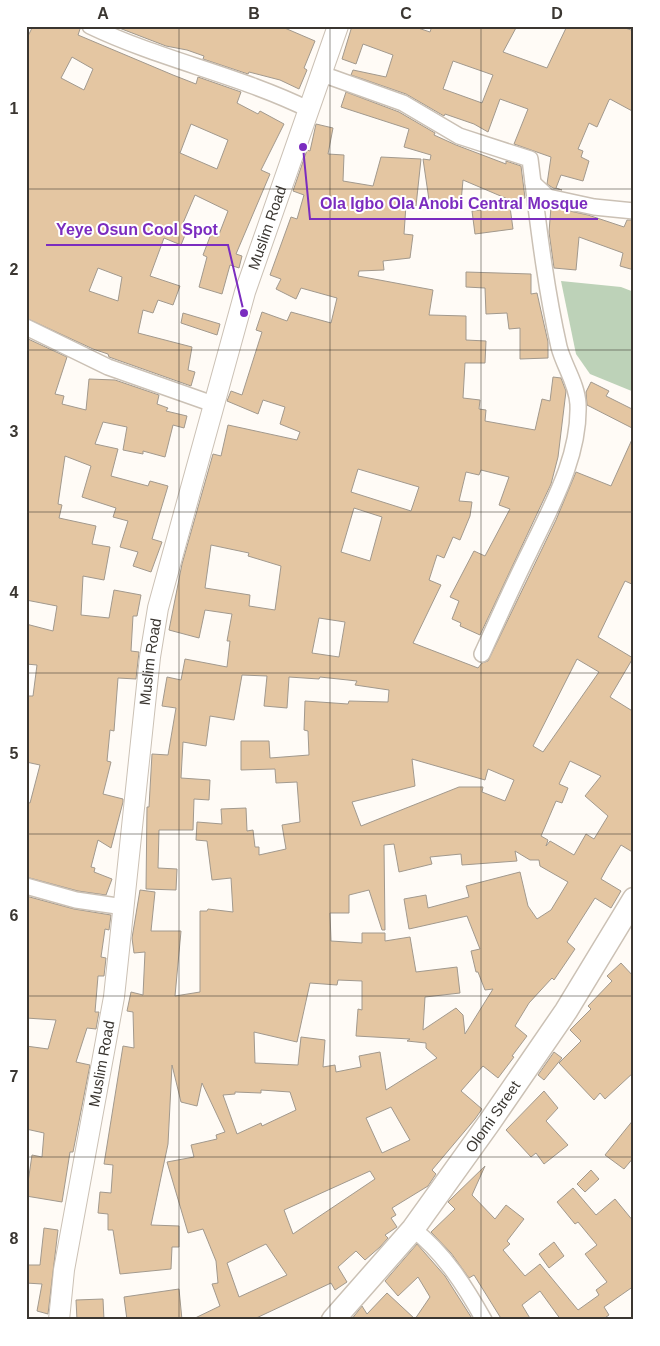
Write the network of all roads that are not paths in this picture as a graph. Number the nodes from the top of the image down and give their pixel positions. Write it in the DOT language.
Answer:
graph roads {
  1 [pos="90,26"];
  2 [pos="338,26"];
  3 [pos="322,74"];
  4 [pos="310,110"];
  5 [pos="533,183"];
  6 [pos="634,211"];
  7 [pos="26,327"];
  8 [pos="212,404"];
  9 [pos="482,654"];
  10 [pos="26,886"];
  11 [pos="634,899"];
  12 [pos="124,907"];
  13 [pos="413,1229"];
  14 [pos="59,1320"];
  15 [pos="333,1320"];
  16 [pos="484,1320"];
  1 -- 4 [label="street"];
  2 -- 3 [label="street, Muslim Road"];
  3 -- 4 [label="street, Muslim Road"];
  3 -- 5 [label="street"];
  4 -- 8 [label="street, Muslim Road"];
  5 -- 6 [label="street"];
  5 -- 9 [label="street"];
  7 -- 8 [label="street"];
  8 -- 12 [label="street, Muslim Road"];
  10 -- 12 [label="street"];
  11 -- 13 [label="main road, Olomi Street"];
  12 -- 14 [label="street, Muslim Road"];
  13 -- 15 [label="main road, Olomi Street"];
  13 -- 16 [label="street"];
}
